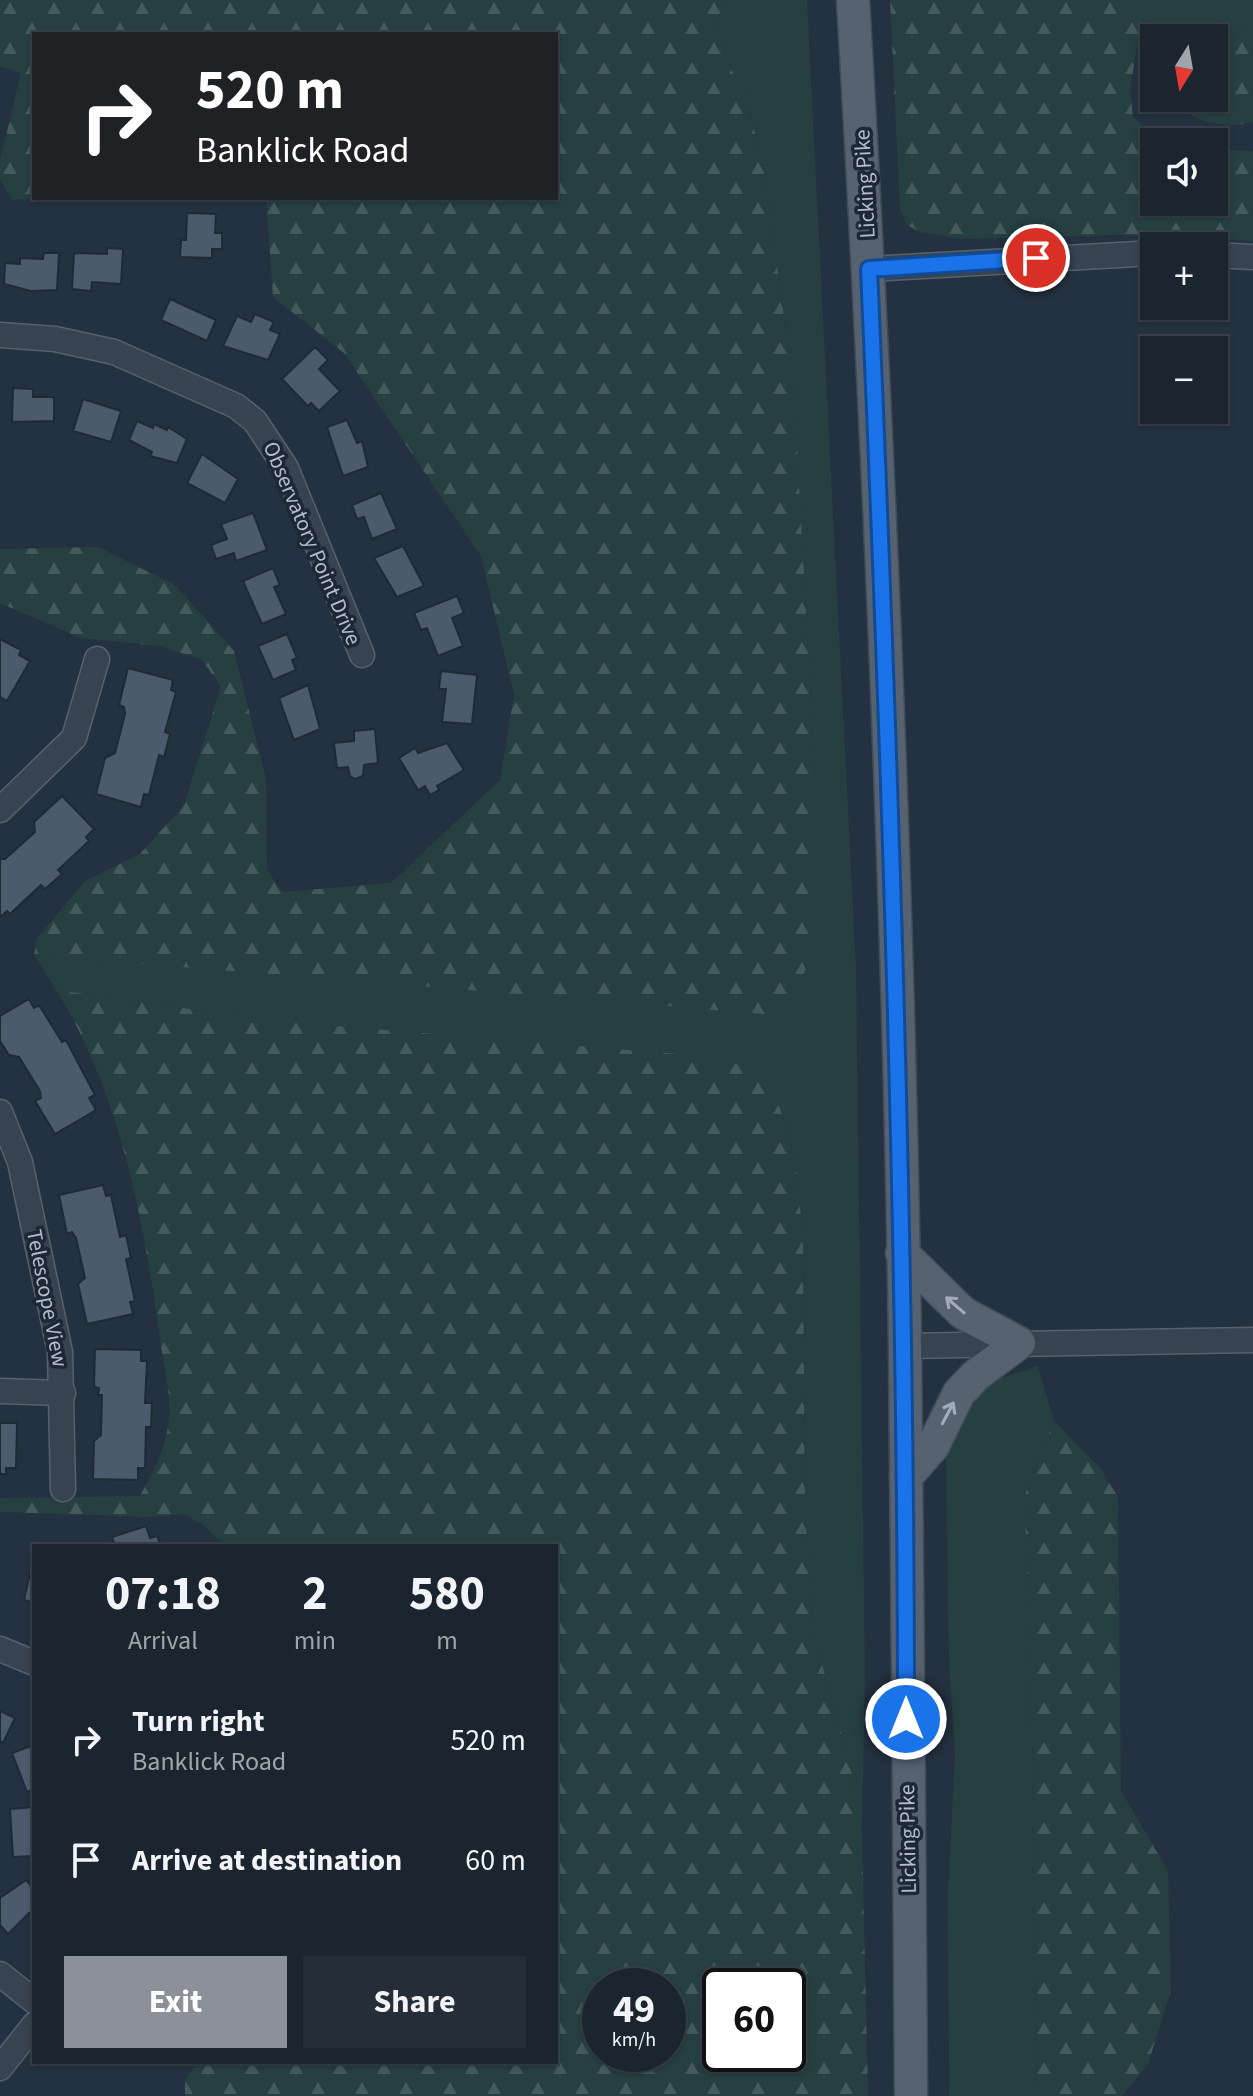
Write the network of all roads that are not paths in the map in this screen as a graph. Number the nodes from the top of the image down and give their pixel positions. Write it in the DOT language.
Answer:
graph roads {
  1 [pos="853,0"];
  2 [pos="1140,254"];
  3 [pos="1228,256"];
  4 [pos="1253,257"];
  5 [pos="869,269"];
  6 [pos="0,335"];
  7 [pos="362,655"];
  8 [pos="97,659"];
  9 [pos="0,810"];
  10 [pos="0,1112"];
  11 [pos="902,1253"];
  12 [pos="1253,1340"];
  13 [pos="1019,1343"];
  14 [pos="905,1346"];
  15 [pos="0,1391"];
  16 [pos="63,1393"];
  17 [pos="906,1477"];
  18 [pos="63,1489"];
  19 [pos="0,1649"];
  20 [pos="32,1662"];
  21 [pos="0,1974"];
  22 [pos="32,1999"];
  23 [pos="32,2028"];
  24 [pos="0,2068"];
  25 [pos="911,2096"];
  1 -- 5 [label="main road, Licking Pike"];
  2 -- 5 [label="street"];
  3 -- 4 [label="street"];
  5 -- 11 [label="main road, Licking Pike"];
  6 -- 7 [label="street, Observatory Point Drive"];
  8 -- 9 [label="street"];
  10 -- 16 [label="street, Telescope View"];
  13 -- 11 [label="main road, one-way"];
  11 -- 14 [label="main road, Licking Pike"];
  12 -- 13 [label="street"];
  13 -- 14 [label="street"];
  17 -- 13 [label="main road, one-way"];
  14 -- 17 [label="main road, Licking Pike"];
  15 -- 16 [label="street"];
  16 -- 18 [label="street, Telescope View"];
  17 -- 25 [label="main road, Licking Pike"];
  19 -- 20 [label="street"];
  21 -- 22 [label="street"];
  23 -- 24 [label="street"];
}
